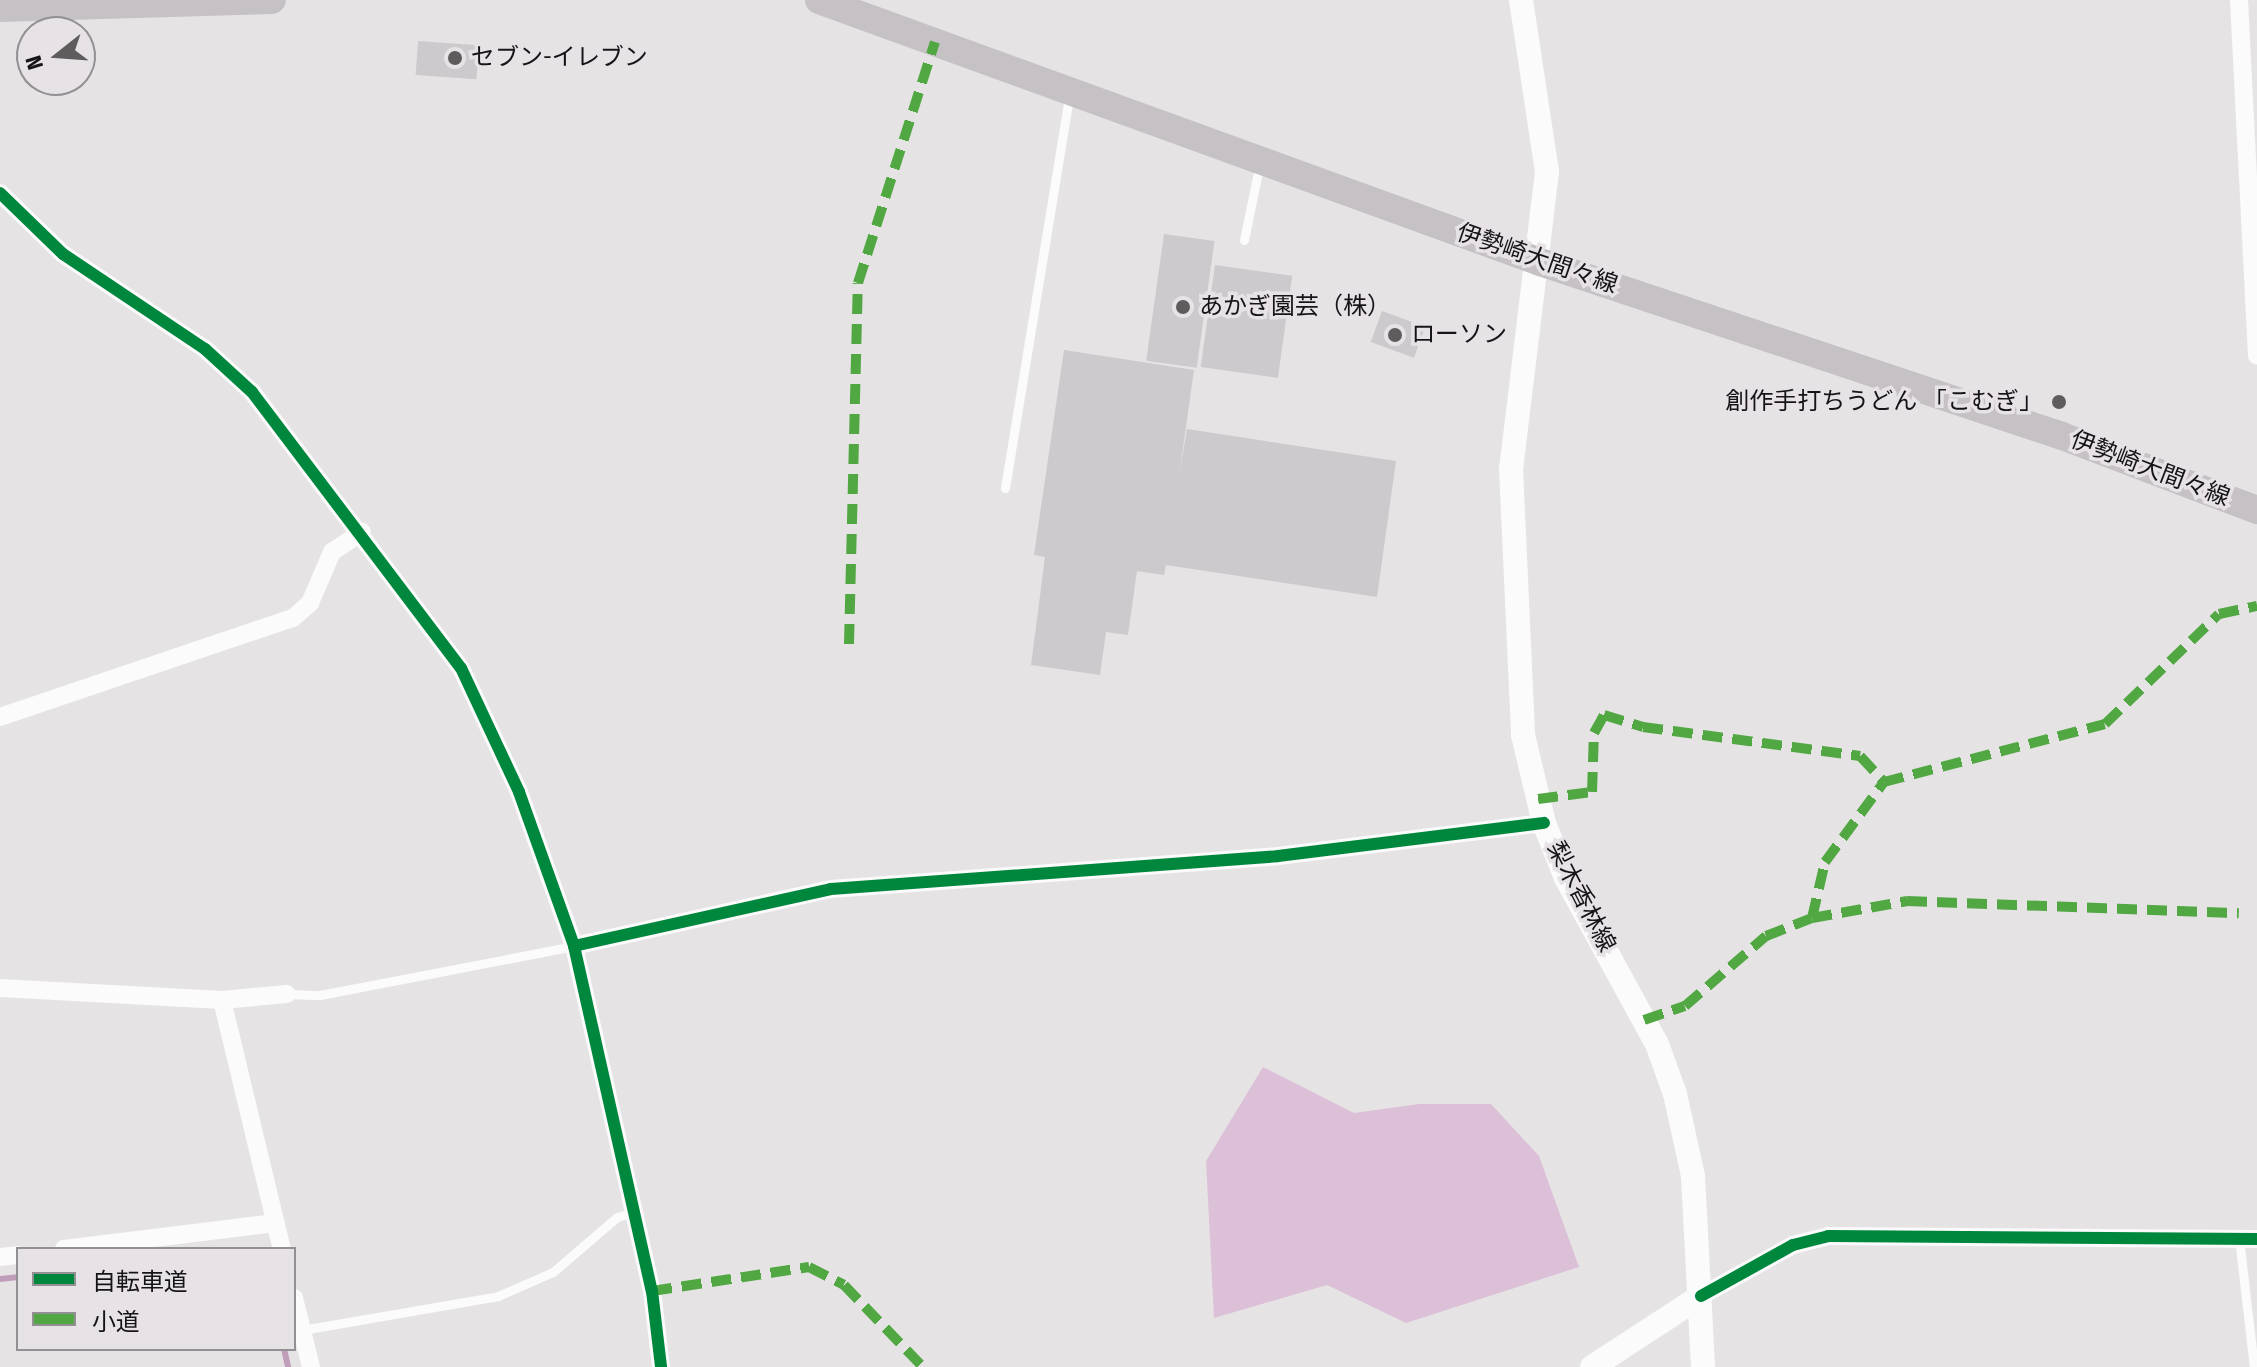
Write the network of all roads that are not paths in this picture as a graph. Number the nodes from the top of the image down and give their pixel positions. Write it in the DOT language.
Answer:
graph roads {
  1 [pos="272,0"];
  2 [pos="819,0"];
  3 [pos="1521,0"];
  4 [pos="2239,0"];
  5 [pos="0,8"];
  6 [pos="861,8"];
  7 [pos="1071,89"];
  8 [pos="1261,159"];
  9 [pos="0,193"];
  10 [pos="1244,240"];
  11 [pos="1540,262"];
  12 [pos="2255,299"];
  13 [pos="2257,356"];
  14 [pos="1005,488"];
  15 [pos="2257,510"];
  16 [pos="362,532"];
  17 [pos="0,717"];
  18 [pos="1544,823"];
  19 [pos="574,946"];
  20 [pos="0,988"];
  21 [pos="287,994"];
  22 [pos="222,1000"];
  23 [pos="636,1212"];
  24 [pos="275,1223"];
  25 [pos="2248,1239"];
  26 [pos="80,1247"];
  27 [pos="281,1247"];
  28 [pos="1701,1296"];
  29 [pos="296,1306"];
  30 [pos="302,1330"];
  31 [pos="311,1367"];
  32 [pos="661,1367"];
  33 [pos="1592,1367"];
  34 [pos="1703,1367"];
  35 [pos="2254,1367"];
  1 -- 5 [label="main road"];
  2 -- 6 [label="main road, 伊勢崎大間々線"];
  3 -- 11 [label="main road, 梨木香林線"];
  4 -- 12 [label="street"];
  6 -- 7 [label="main road, 伊勢崎大間々線"];
  7 -- 8 [label="main road, 伊勢崎大間々線"];
  7 -- 14 [label="lane"];
  8 -- 10 [label="lane"];
  8 -- 11 [label="main road, 伊勢崎大間々線"];
  9 -- 16 [label="street"];
  11 -- 15 [label="main road, 伊勢崎大間々線"];
  11 -- 18 [label="main road, 梨木香林線"];
  12 -- 13 [label="street"];
  16 -- 17 [label="street"];
  16 -- 19 [label="street"];
  18 -- 19 [label="street"];
  18 -- 28 [label="main road, 梨木香林線"];
  19 -- 21 [label="lane"];
  19 -- 23 [label="street"];
  20 -- 22 [label="street"];
  21 -- 22 [label="street"];
  22 -- 24 [label="street"];
  23 -- 30 [label="lane"];
  23 -- 32 [label="street"];
  24 -- 26 [label="street"];
  24 -- 27 [label="street"];
  25 -- 28 [label="street"];
  25 -- 35 [label="lane"];
  28 -- 33 [label="main road"];
  28 -- 34 [label="main road, 梨木香林線"];
  29 -- 30 [label="street"];
  30 -- 31 [label="street"];
}
